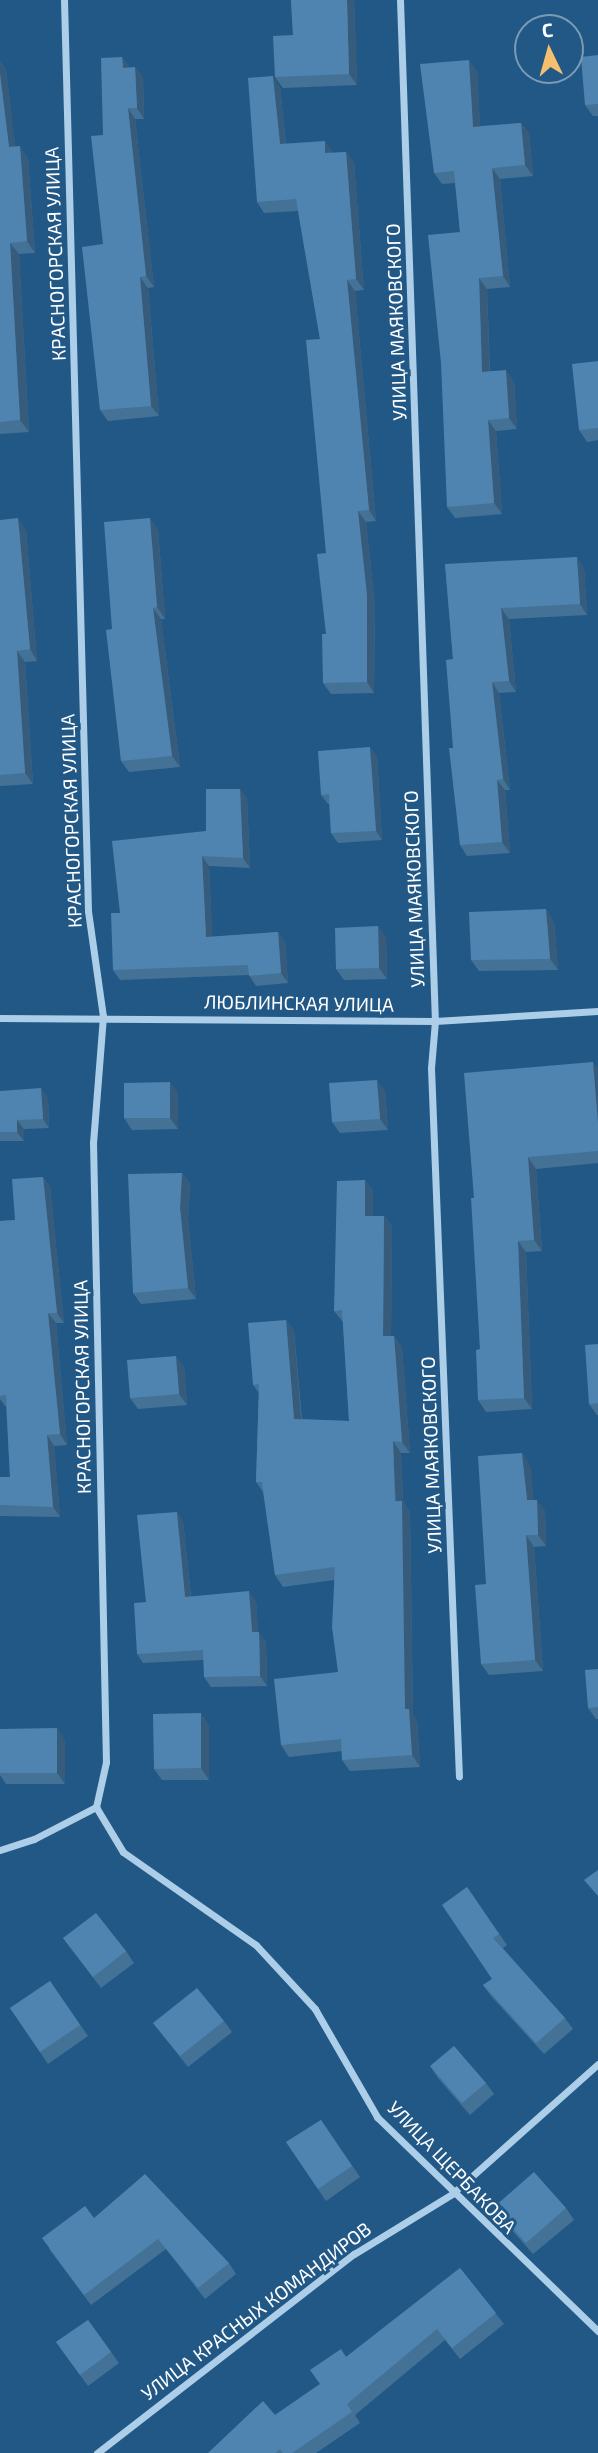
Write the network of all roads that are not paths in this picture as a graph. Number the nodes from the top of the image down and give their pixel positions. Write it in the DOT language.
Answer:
graph roads {
  1 [pos="64,0"];
  2 [pos="401,0"];
  3 [pos="598,1011"];
  4 [pos="103,1016"];
  5 [pos="0,1018"];
  6 [pos="435,1021"];
  7 [pos="459,1776"];
  8 [pos="96,1807"];
  9 [pos="0,1850"];
  10 [pos="598,2064"];
  11 [pos="452,2194"];
  12 [pos="598,2331"];
  13 [pos="97,2453"];
  1 -- 4 [label="street, КРАСНОГОРСКАЯ УЛИЦА"];
  2 -- 6 [label="street, УЛИЦА МАЯКОВСКОГО"];
  3 -- 6 [label="street, ЛЮБЛИНСКАЯ УЛИЦА"];
  4 -- 5 [label="street, ЛЮБЛИНСКАЯ УЛИЦА"];
  4 -- 6 [label="street, ЛЮБЛИНСКАЯ УЛИЦА"];
  4 -- 8 [label="street, КРАСНОГОРСКАЯ УЛИЦА"];
  6 -- 7 [label="street, УЛИЦА МАЯКОВСКОГО"];
  8 -- 9 [label="street"];
  8 -- 11 [label="street, УЛИЦА ЩЕРБАКОВА"];
  10 -- 11 [label="street, УЛИЦА КРАСНЫХ КОМАНДИРОВ"];
  11 -- 12 [label="street, УЛИЦА ЩЕРБАКОВА"];
  11 -- 13 [label="street, УЛИЦА КРАСНЫХ КОМАНДИРОВ"];
}
